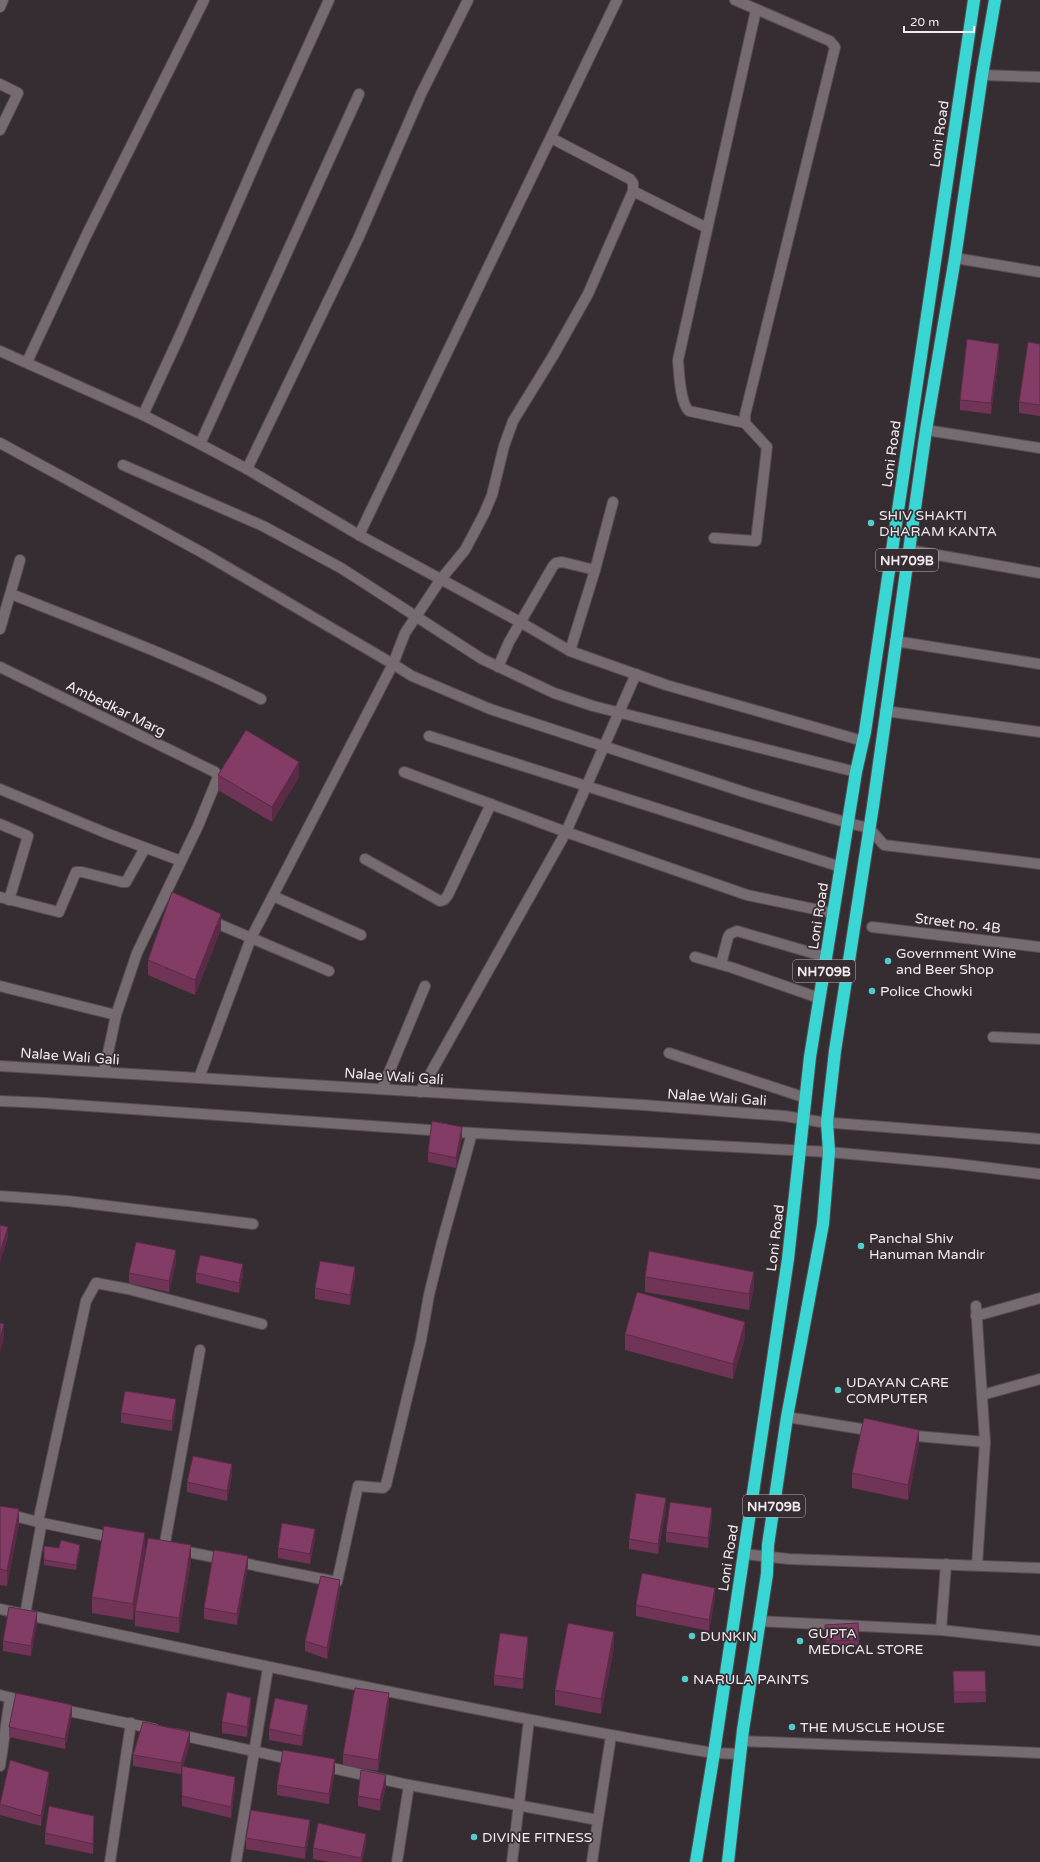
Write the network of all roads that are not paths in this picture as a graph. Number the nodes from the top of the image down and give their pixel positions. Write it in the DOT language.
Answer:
graph roads {
  1 [pos="4,0"];
  2 [pos="204,0"];
  3 [pos="329,0"];
  4 [pos="468,0"];
  5 [pos="616,0"];
  6 [pos="735,0"];
  7 [pos="974,0"];
  8 [pos="996,0"];
  9 [pos="0,7"];
  10 [pos="756,10"];
  11 [pos="982,75"];
  12 [pos="1040,76"];
  13 [pos="0,84"];
  14 [pos="359,94"];
  15 [pos="0,130"];
  16 [pos="551,138"];
  17 [pos="633,191"];
  18 [pos="707,228"];
  19 [pos="955,258"];
  20 [pos="1040,272"];
  21 [pos="0,351"];
  22 [pos="27,362"];
  23 [pos="143,415"];
  24 [pos="745,423"];
  25 [pos="926,430"];
  26 [pos="0,443"];
  27 [pos="200,444"];
  28 [pos="1040,448"];
  29 [pos="123,465"];
  30 [pos="247,469"];
  31 [pos="613,502"];
  32 [pos="359,534"];
  33 [pos="714,538"];
  34 [pos="908,550"];
  35 [pos="20,560"];
  36 [pos="595,570"];
  37 [pos="1040,573"];
  38 [pos="441,579"];
  39 [pos="10,594"];
  40 [pos="2,611"];
  41 [pos="416,617"];
  42 [pos="520,622"];
  43 [pos="0,629"];
  44 [pos="895,642"];
  45 [pos="570,651"];
  46 [pos="394,664"];
  47 [pos="1040,664"];
  48 [pos="0,667"];
  49 [pos="498,667"];
  50 [pos="636,674"];
  51 [pos="261,699"];
  52 [pos="885,711"];
  53 [pos="619,712"];
  54 [pos="1040,732"];
  55 [pos="429,736"];
  56 [pos="863,741"];
  57 [pos="604,746"];
  58 [pos="404,772"];
  59 [pos="856,772"];
  60 [pos="586,787"];
  61 [pos="0,789"];
  62 [pos="491,804"];
  63 [pos="848,823"];
  64 [pos="0,824"];
  65 [pos="869,828"];
  66 [pos="566,832"];
  67 [pos="145,848"];
  68 [pos="365,859"];
  69 [pos="181,861"];
  70 [pos="1040,864"];
  71 [pos="841,867"];
  72 [pos="273,896"];
  73 [pos="4,899"];
  74 [pos="833,913"];
  75 [pos="199,916"];
  76 [pos="872,927"];
  77 [pos="361,935"];
  78 [pos="251,938"];
  79 [pos="1040,947"];
  80 [pos="695,957"];
  81 [pos="826,957"];
  82 [pos="721,964"];
  83 [pos="329,971"];
  84 [pos="0,986"];
  85 [pos="425,986"];
  86 [pos="819,998"];
  87 [pos="116,1015"];
  88 [pos="993,1037"];
  89 [pos="1040,1039"];
  90 [pos="669,1053"];
  91 [pos="0,1066"];
  92 [pos="104,1072"];
  93 [pos="199,1078"];
  94 [pos="382,1089"];
  95 [pos="420,1092"];
  96 [pos="806,1098"];
  97 [pos="0,1101"];
  98 [pos="802,1119"];
  99 [pos="827,1122"];
  100 [pos="472,1133"];
  101 [pos="1040,1139"];
  102 [pos="828,1152"];
  103 [pos="800,1154"];
  104 [pos="1040,1174"];
  105 [pos="0,1196"];
  106 [pos="253,1224"];
  107 [pos="1040,1298"];
  108 [pos="262,1324"];
  109 [pos="200,1350"];
  110 [pos="1040,1379"];
  111 [pos="982,1395"];
  112 [pos="787,1417"];
  113 [pos="882,1432"];
  114 [pos="898,1434"];
  115 [pos="985,1442"];
  116 [pos="0,1512"];
  117 [pos="38,1522"];
  118 [pos="127,1540"];
  119 [pos="744,1554"];
  120 [pos="767,1556"];
  121 [pos="946,1564"];
  122 [pos="977,1565"];
  123 [pos="1040,1568"];
  124 [pos="0,1609"];
  125 [pos="25,1615"];
  126 [pos="759,1621"];
  127 [pos="941,1630"];
  128 [pos="1040,1641"];
  129 [pos="268,1668"];
  130 [pos="5,1697"];
  131 [pos="529,1720"];
  132 [pos="131,1724"];
  133 [pos="611,1736"];
  134 [pos="742,1741"];
  135 [pos="256,1751"];
  136 [pos="714,1753"];
  137 [pos="1040,1753"];
  138 [pos="741,1754"];
  139 [pos="0,1766"];
  140 [pos="409,1785"];
  141 [pos="520,1806"];
  142 [pos="598,1820"];
  143 [pos="110,1862"];
  144 [pos="236,1862"];
  145 [pos="397,1862"];
  146 [pos="512,1862"];
  147 [pos="592,1862"];
  148 [pos="696,1862"];
  149 [pos="728,1862"];
  1 -- 9 [label="street"];
  2 -- 22 [label="street"];
  3 -- 23 [label="street"];
  4 -- 30 [label="street"];
  5 -- 16 [label="street"];
  6 -- 10 [label="street"];
  7 -- 56 [label="highway, Loni Road / NH709B"];
  8 -- 11 [label="highway, NH709B"];
  10 -- 18 [label="street"];
  10 -- 24 [label="street"];
  11 -- 12 [label="street"];
  11 -- 19 [label="highway, NH709B"];
  13 -- 15 [label="street"];
  14 -- 27 [label="street"];
  16 -- 17 [label="street"];
  16 -- 32 [label="street"];
  17 -- 18 [label="street"];
  17 -- 38 [label="street"];
  18 -- 24 [label="street"];
  19 -- 20 [label="street"];
  19 -- 25 [label="highway, NH709B"];
  21 -- 22 [label="street"];
  22 -- 23 [label="street"];
  23 -- 27 [label="street"];
  24 -- 33 [label="street"];
  25 -- 28 [label="street"];
  25 -- 34 [label="highway, NH709B"];
  26 -- 46 [label="street"];
  27 -- 30 [label="street"];
  29 -- 41 [label="street"];
  30 -- 32 [label="street"];
  31 -- 36 [label="street"];
  32 -- 38 [label="street"];
  34 -- 37 [label="street"];
  34 -- 44 [label="highway, NH709B"];
  35 -- 39 [label="street"];
  36 -- 42 [label="street"];
  36 -- 45 [label="street"];
  38 -- 41 [label="street"];
  38 -- 42 [label="street"];
  39 -- 40 [label="street"];
  39 -- 51 [label="street"];
  40 -- 43 [label="street"];
  41 -- 46 [label="street"];
  41 -- 49 [label="street"];
  42 -- 45 [label="street"];
  42 -- 49 [label="street"];
  44 -- 47 [label="street"];
  44 -- 52 [label="highway, NH709B"];
  45 -- 50 [label="street"];
  46 -- 57 [label="street"];
  46 -- 72 [label="street"];
  48 -- 69 [label="street, Ambedkar Marg"];
  49 -- 53 [label="street"];
  50 -- 53 [label="street"];
  50 -- 56 [label="street"];
  52 -- 54 [label="street"];
  52 -- 65 [label="highway, NH709B"];
  53 -- 57 [label="street"];
  53 -- 59 [label="street"];
  55 -- 60 [label="street"];
  56 -- 59 [label="highway, Loni Road / NH709B"];
  57 -- 60 [label="street"];
  57 -- 63 [label="street"];
  58 -- 62 [label="street"];
  59 -- 63 [label="highway, Loni Road / NH709B"];
  60 -- 66 [label="street"];
  60 -- 71 [label="street"];
  61 -- 67 [label="street"];
  62 -- 66 [label="street"];
  62 -- 68 [label="street"];
  63 -- 65 [label="street"];
  63 -- 71 [label="highway, Loni Road / NH709B"];
  64 -- 73 [label="street"];
  65 -- 70 [label="street"];
  65 -- 99 [label="highway, NH709B"];
  66 -- 74 [label="street"];
  66 -- 95 [label="street"];
  67 -- 69 [label="street"];
  67 -- 73 [label="street"];
  69 -- 87 [label="street"];
  71 -- 74 [label="highway, Loni Road / NH709B"];
  72 -- 77 [label="street"];
  72 -- 78 [label="street"];
  74 -- 81 [label="highway, Loni Road / NH709B"];
  75 -- 78 [label="street"];
  76 -- 79 [label="street, Street no. 4B"];
  78 -- 83 [label="street"];
  78 -- 93 [label="street"];
  80 -- 82 [label="street"];
  81 -- 82 [label="street"];
  81 -- 86 [label="highway, Loni Road / NH709B"];
  82 -- 86 [label="street"];
  84 -- 87 [label="street"];
  85 -- 94 [label="street"];
  86 -- 96 [label="highway, Loni Road / NH709B"];
  87 -- 92 [label="street"];
  88 -- 89 [label="street"];
  90 -- 96 [label="street"];
  91 -- 92 [label="street, Nalae Wali Gali"];
  92 -- 93 [label="street, Nalae Wali Gali"];
  93 -- 94 [label="street, Nalae Wali Gali"];
  94 -- 95 [label="street, Nalae Wali Gali"];
  95 -- 98 [label="street, Nalae Wali Gali"];
  96 -- 98 [label="highway, Loni Road / NH709B"];
  97 -- 100 [label="street"];
  98 -- 99 [label="street, Nalae Wali Gali"];
  98 -- 103 [label="highway, Loni Road"];
  99 -- 101 [label="street, Nalae Wali Gali"];
  99 -- 102 [label="highway, NH709B"];
  100 -- 103 [label="street"];
  100 -- 109 [label="street"];
  102 -- 103 [label="street"];
  102 -- 104 [label="street"];
  102 -- 112 [label="highway, NH709B"];
  103 -- 119 [label="highway, Loni Road / NH709B"];
  105 -- 106 [label="street"];
  107 -- 111 [label="street"];
  108 -- 117 [label="street"];
  110 -- 111 [label="street"];
  111 -- 115 [label="street"];
  112 -- 113 [label="street"];
  112 -- 120 [label="highway, NH709B"];
  114 -- 115 [label="street"];
  115 -- 122 [label="street"];
  116 -- 117 [label="street"];
  117 -- 118 [label="street"];
  117 -- 125 [label="street"];
  119 -- 120 [label="street"];
  119 -- 136 [label="highway, Loni Road / NH709B"];
  120 -- 121 [label="street"];
  120 -- 126 [label="highway, NH709B"];
  121 -- 122 [label="street"];
  121 -- 127 [label="street"];
  122 -- 123 [label="street"];
  124 -- 125 [label="street"];
  125 -- 129 [label="street"];
  126 -- 127 [label="street"];
  126 -- 134 [label="highway, NH709B"];
  127 -- 128 [label="street"];
  129 -- 131 [label="street"];
  129 -- 135 [label="street"];
  130 -- 132 [label="street"];
  130 -- 139 [label="street"];
  131 -- 133 [label="street"];
  131 -- 141 [label="street"];
  132 -- 135 [label="street"];
  132 -- 143 [label="street"];
  133 -- 136 [label="street"];
  133 -- 142 [label="street"];
  134 -- 137 [label="street"];
  134 -- 138 [label="highway, NH709B"];
  135 -- 140 [label="street"];
  135 -- 144 [label="street"];
  136 -- 138 [label="street"];
  136 -- 148 [label="highway, Loni Road / NH709B"];
  138 -- 149 [label="highway, NH709B"];
  140 -- 141 [label="street"];
  140 -- 145 [label="street"];
  141 -- 142 [label="street"];
  141 -- 146 [label="street"];
  142 -- 147 [label="street"];
}
